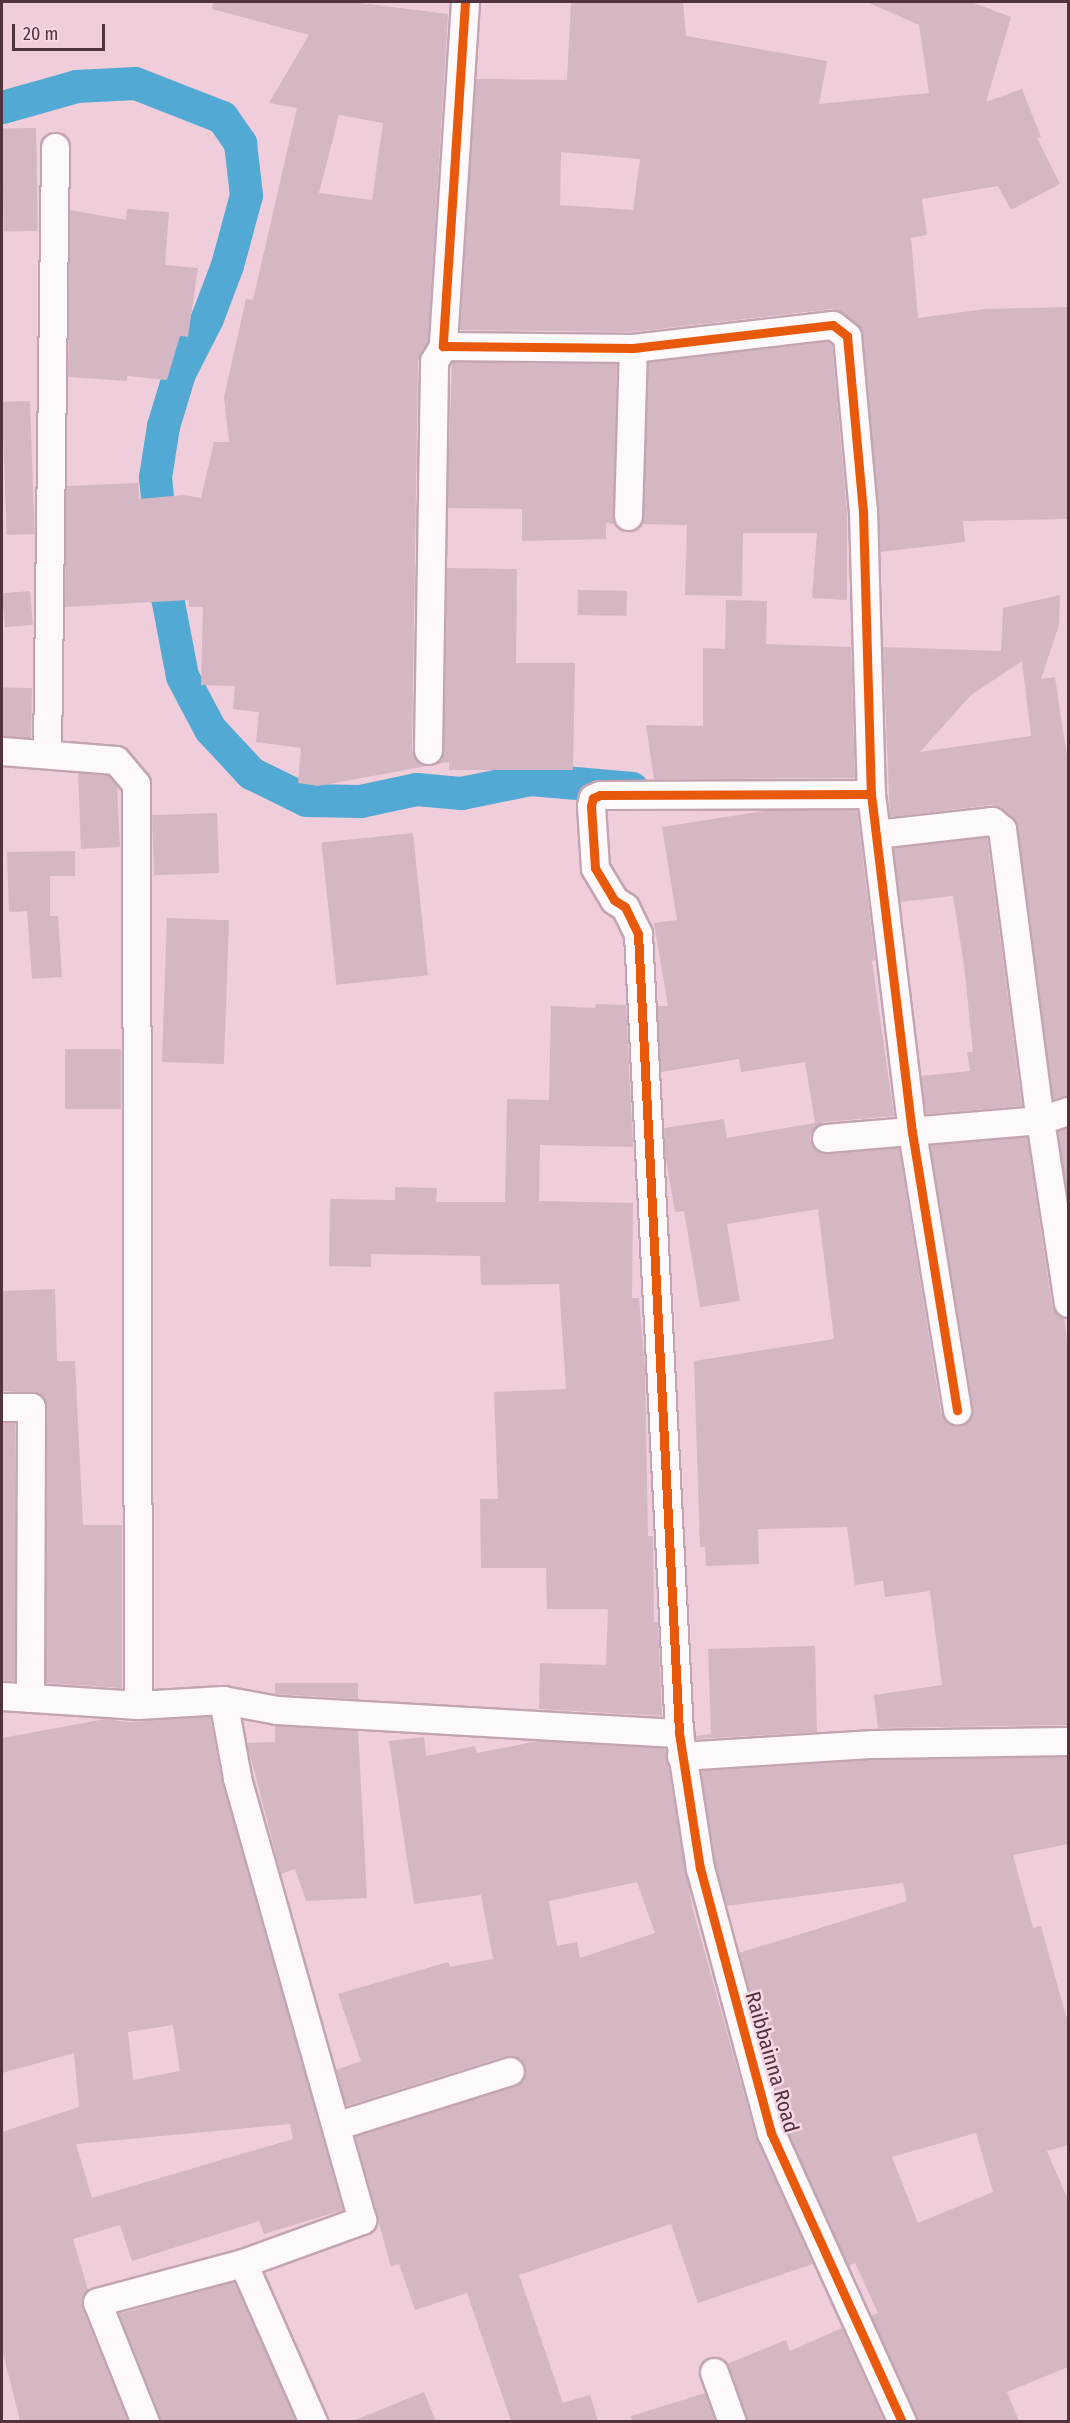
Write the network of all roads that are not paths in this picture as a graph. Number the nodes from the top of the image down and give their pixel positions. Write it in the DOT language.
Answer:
graph roads {
  1 [pos="465,2"];
  2 [pos="55,147"];
  3 [pos="443,346"];
  4 [pos="633,348"];
  5 [pos="628,516"];
  6 [pos="428,750"];
  7 [pos="2,751"];
  8 [pos="47,753"];
  9 [pos="871,794"];
  10 [pos="876,834"];
  11 [pos="1068,1111"];
  12 [pos="1040,1120"];
  13 [pos="912,1132"];
  14 [pos="826,1138"];
  15 [pos="1068,1304"];
  16 [pos="2,1407"];
  17 [pos="957,1410"];
  18 [pos="2,1696"];
  19 [pos="30,1698"];
  20 [pos="223,1700"];
  21 [pos="138,1705"];
  22 [pos="1068,1741"];
  23 [pos="680,1745"];
  24 [pos="510,2071"];
  25 [pos="338,2125"];
  26 [pos="243,2263"];
  27 [pos="714,2372"];
  28 [pos="146,2421"];
  29 [pos="313,2421"];
  30 [pos="732,2421"];
  31 [pos="902,2421"];
  1 -- 3 [label="street"];
  2 -- 8 [label="street"];
  3 -- 4 [label="street"];
  3 -- 6 [label="street"];
  4 -- 5 [label="street"];
  4 -- 9 [label="street"];
  7 -- 8 [label="street"];
  8 -- 21 [label="street"];
  9 -- 10 [label="street"];
  9 -- 23 [label="street, Raibbainna Road"];
  10 -- 12 [label="street"];
  10 -- 13 [label="street"];
  11 -- 12 [label="street"];
  12 -- 13 [label="street"];
  12 -- 15 [label="street"];
  13 -- 14 [label="street"];
  13 -- 17 [label="street"];
  16 -- 19 [label="street"];
  18 -- 19 [label="street"];
  19 -- 21 [label="street"];
  20 -- 21 [label="street"];
  20 -- 23 [label="street"];
  20 -- 25 [label="street"];
  22 -- 23 [label="street"];
  23 -- 31 [label="street, Raibbainna Road"];
  24 -- 25 [label="street"];
  25 -- 26 [label="street"];
  26 -- 28 [label="street"];
  26 -- 29 [label="street"];
  27 -- 30 [label="street"];
}
